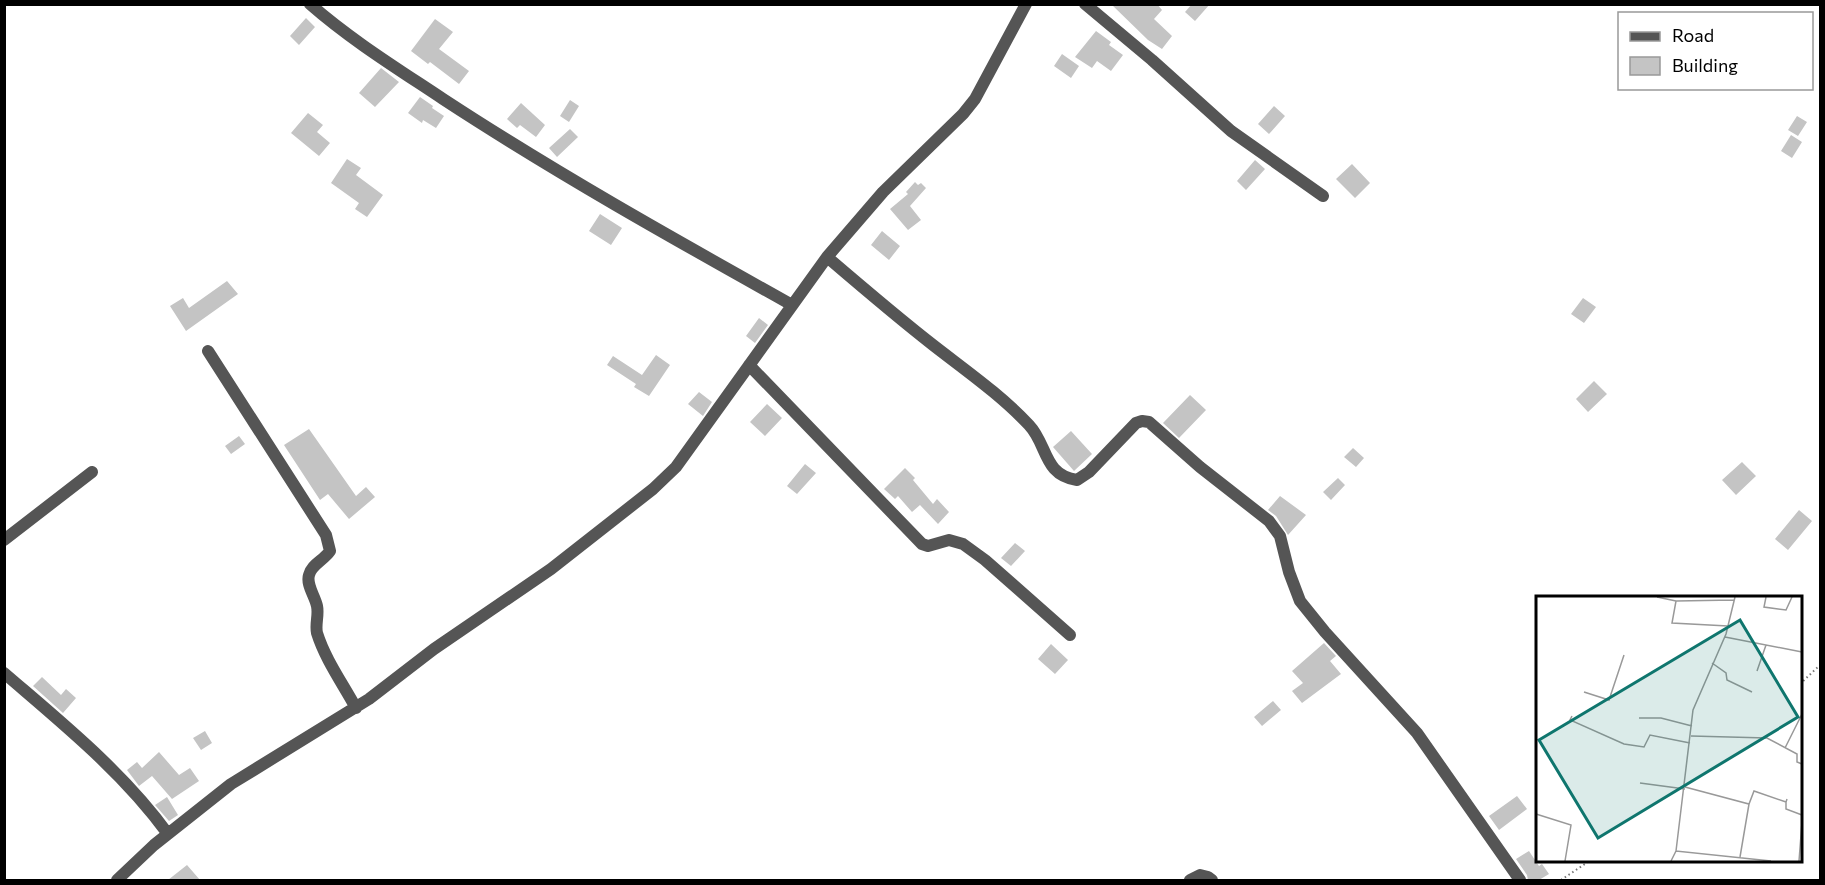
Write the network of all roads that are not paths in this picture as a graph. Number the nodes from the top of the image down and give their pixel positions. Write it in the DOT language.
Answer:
graph roads {
  1 [pos="310,4"];
  2 [pos="1026,4"];
  3 [pos="1085,4"];
  4 [pos="1323,196"];
  5 [pos="827,257"];
  6 [pos="792,305"];
  7 [pos="208,351"];
  8 [pos="749,365"];
  9 [pos="92,472"];
  10 [pos="4,540"];
  11 [pos="1070,635"];
  12 [pos="4,673"];
  13 [pos="356,708"];
  14 [pos="168,834"];
  15 [pos="117,880"];
  16 [pos="1190,880"];
  17 [pos="1212,880"];
  18 [pos="1520,880"];
  1 -- 6 [label="street"];
  2 -- 5 [label="street"];
  3 -- 4 [label="street"];
  5 -- 6 [label="street"];
  5 -- 18 [label="street"];
  6 -- 8 [label="street"];
  7 -- 13 [label="street"];
  8 -- 11 [label="street"];
  8 -- 13 [label="street"];
  9 -- 10 [label="street"];
  12 -- 14 [label="street"];
  13 -- 14 [label="street"];
  14 -- 15 [label="street"];
  16 -- 17 [label="street"];
}
